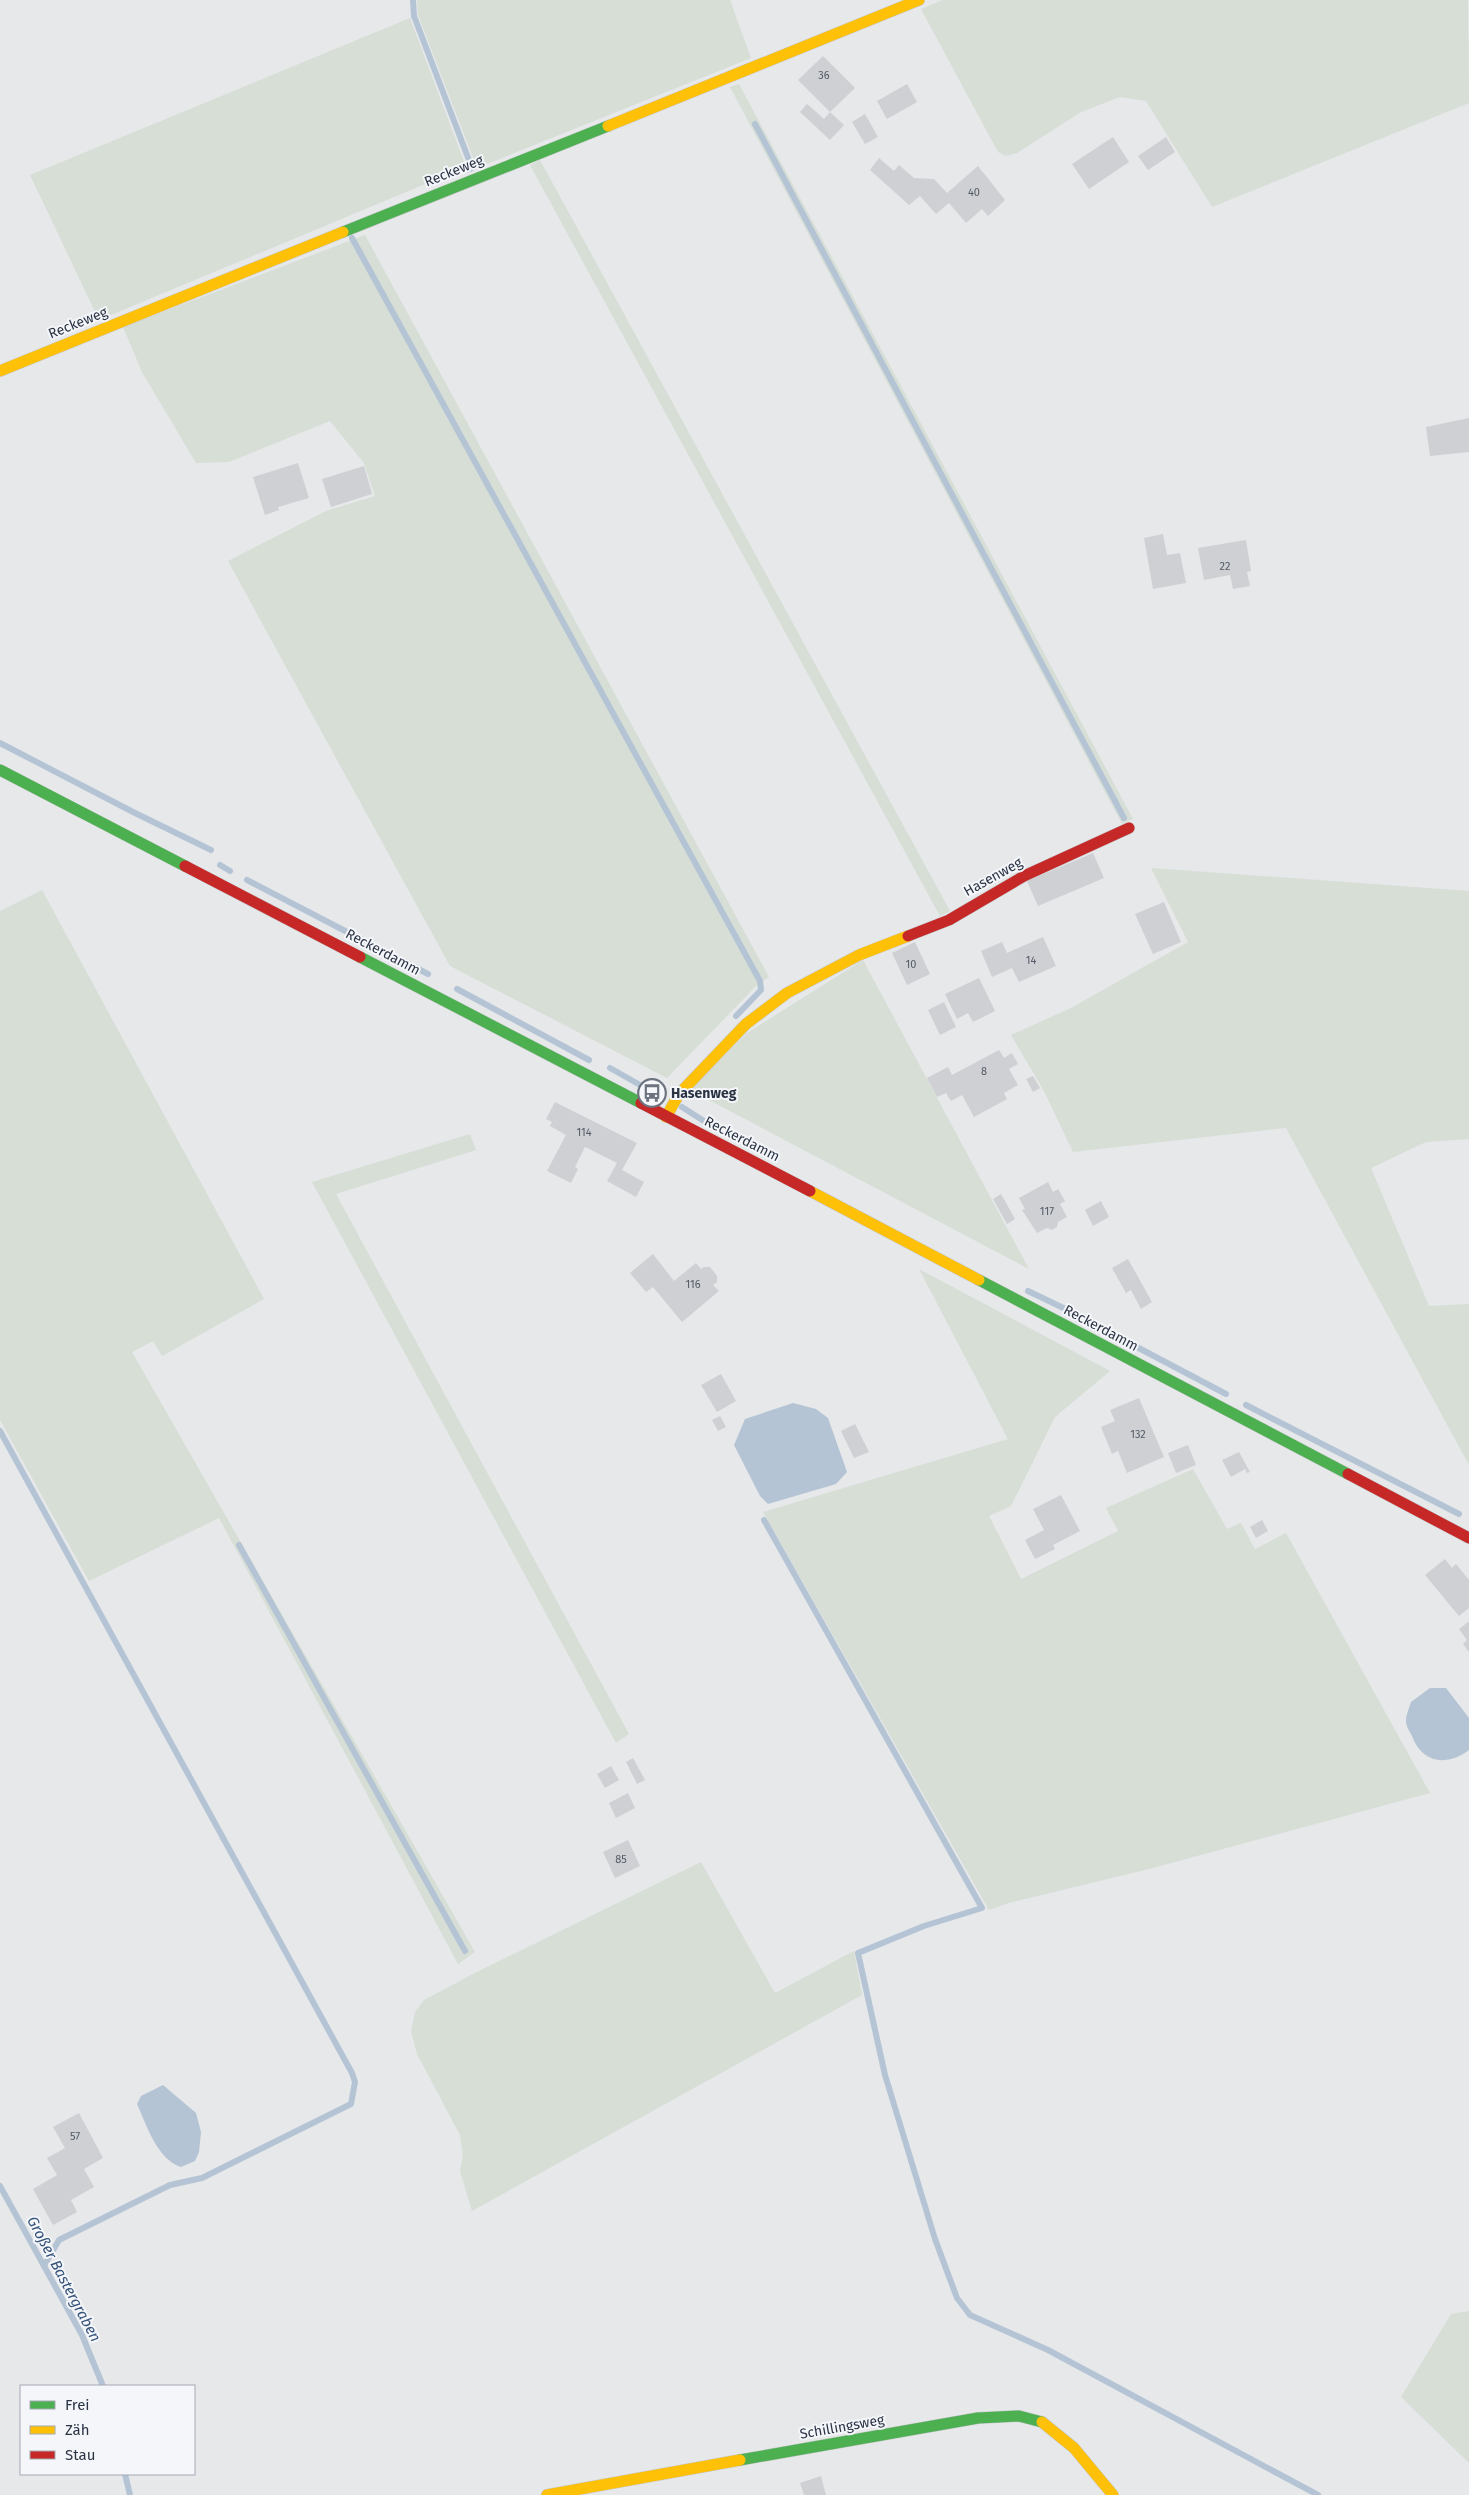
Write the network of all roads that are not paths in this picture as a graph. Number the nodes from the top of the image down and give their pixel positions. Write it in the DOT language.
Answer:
graph roads {
  1 [pos="919,0"];
  2 [pos="0,371"];
  3 [pos="0,770"];
  4 [pos="1129,828"];
  5 [pos="666,1117"];
  6 [pos="1469,1538"];
  7 [pos="547,2495"];
  8 [pos="1113,2495"];
  1 -- 2 [label="street, Reckeweg"];
  3 -- 5 [label="street, Reckerdamm"];
  4 -- 5 [label="street, Hasenweg"];
  5 -- 6 [label="street, Reckerdamm"];
  7 -- 8 [label="street, Schillingsweg"];
}
